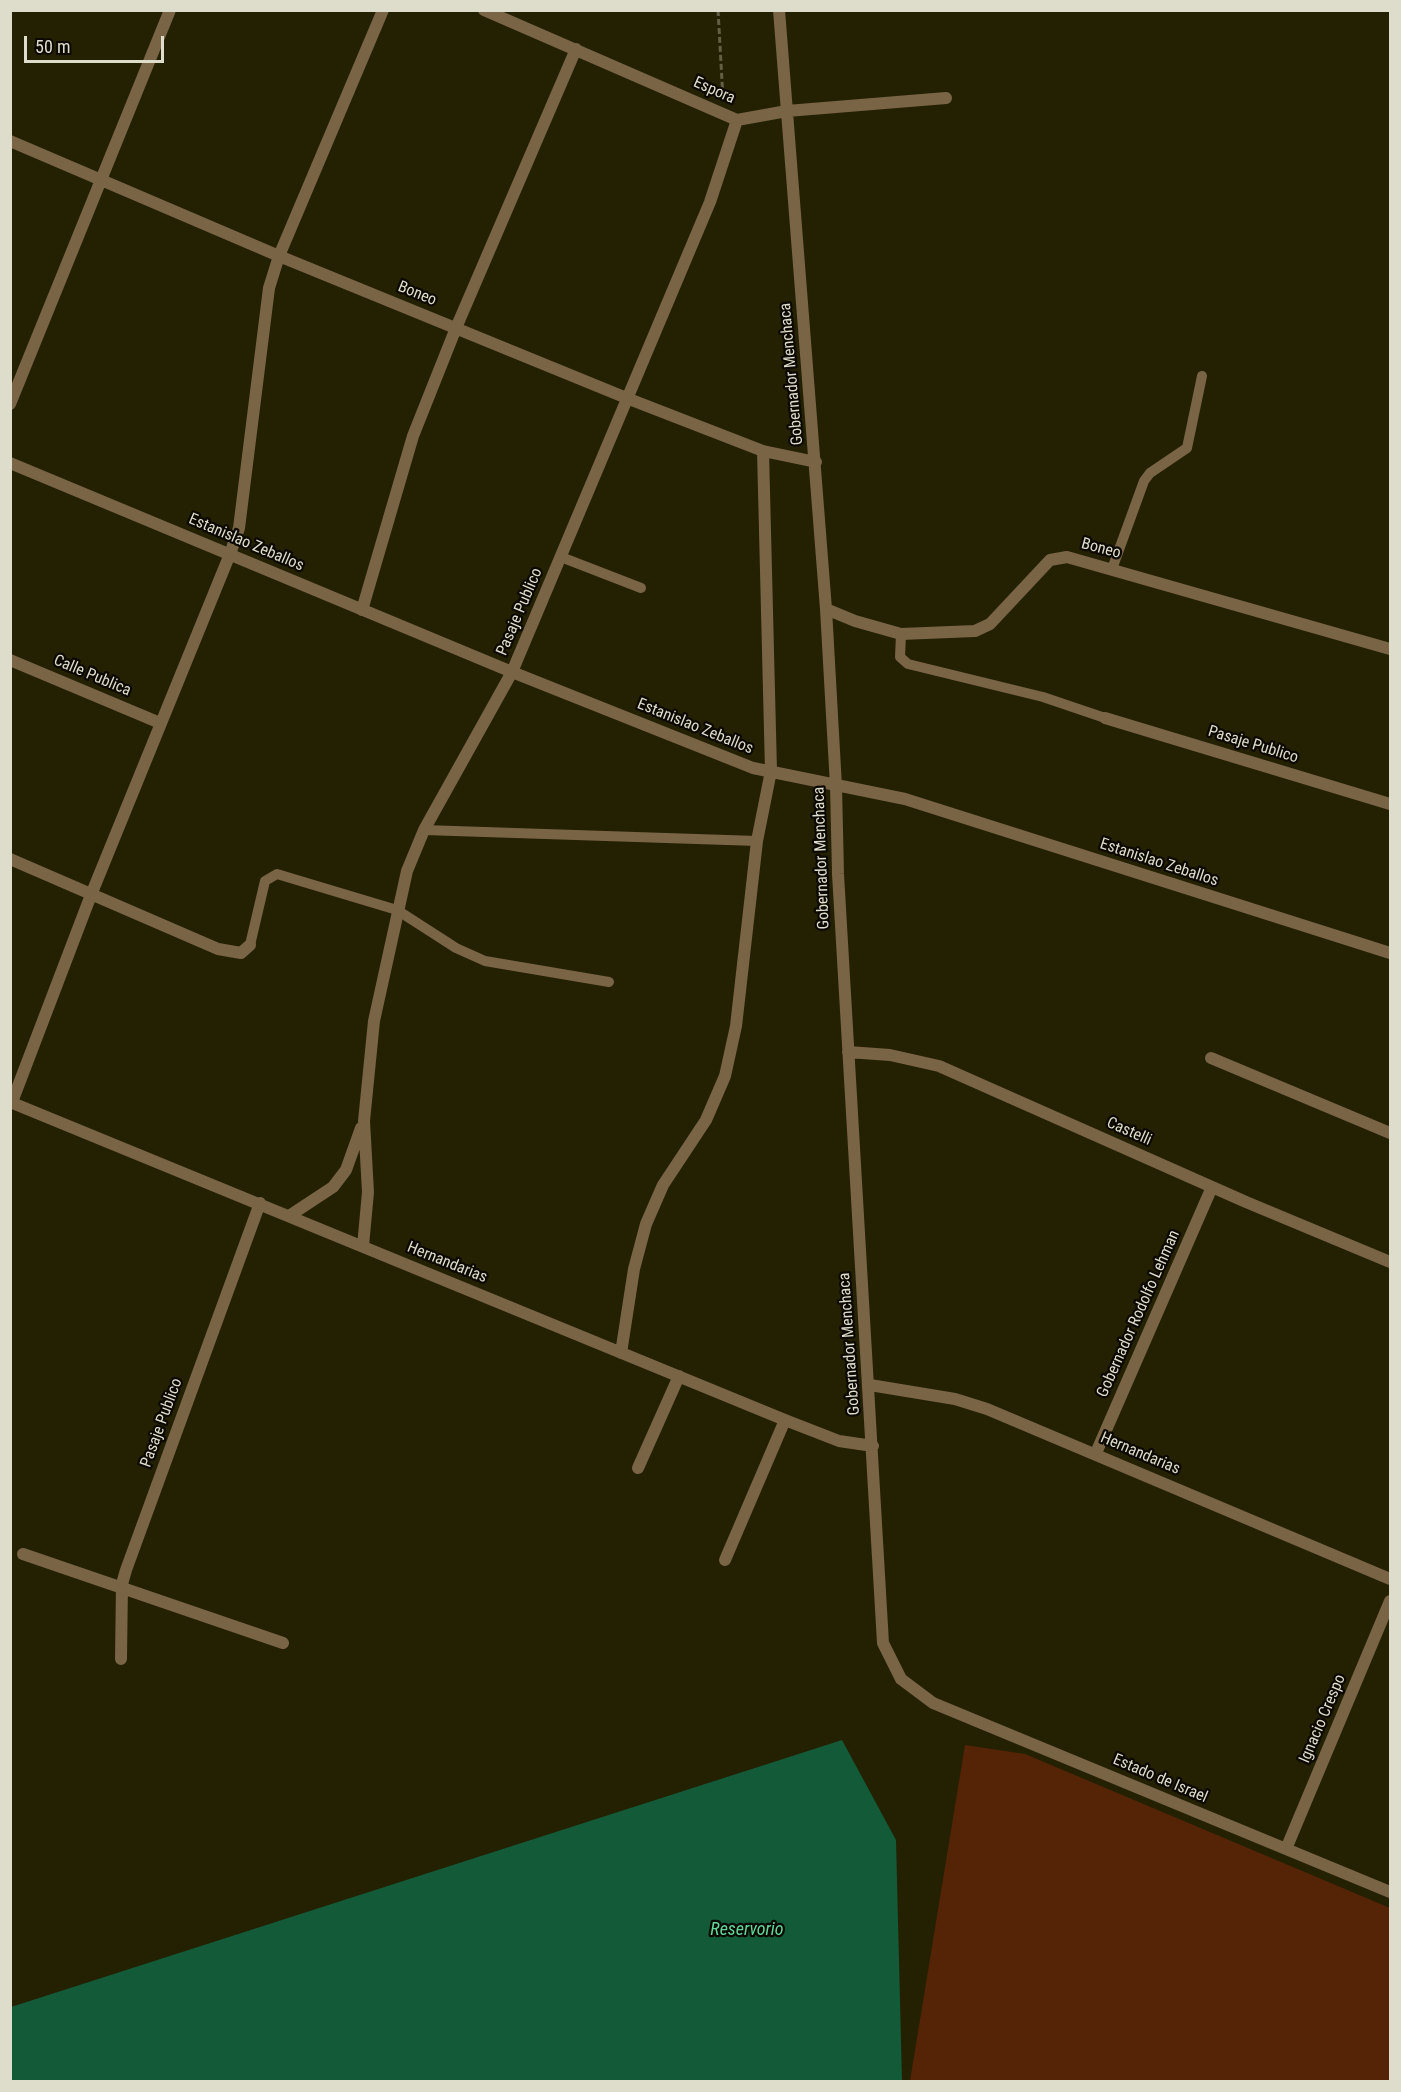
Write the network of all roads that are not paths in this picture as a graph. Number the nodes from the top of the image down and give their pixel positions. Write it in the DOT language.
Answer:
graph roads {
  1 [pos="170,10"];
  2 [pos="383,10"];
  3 [pos="484,10"];
  4 [pos="779,10"];
  5 [pos="576,50"];
  6 [pos="946,98"];
  7 [pos="787,111"];
  8 [pos="737,120"];
  9 [pos="10,141"];
  10 [pos="101,181"];
  11 [pos="279,256"];
  12 [pos="456,328"];
  13 [pos="1202,376"];
  14 [pos="629,399"];
  15 [pos="10,404"];
  16 [pos="762,451"];
  17 [pos="816,462"];
  18 [pos="10,463"];
  19 [pos="230,554"];
  20 [pos="561,557"];
  21 [pos="1112,569"];
  22 [pos="641,588"];
  23 [pos="826,609"];
  24 [pos="362,610"];
  25 [pos="901,634"];
  26 [pos="1390,649"];
  27 [pos="10,660"];
  28 [pos="512,672"];
  29 [pos="1105,718"];
  30 [pos="160,723"];
  31 [pos="771,771"];
  32 [pos="837,786"];
  33 [pos="1390,804"];
  34 [pos="424,830"];
  35 [pos="758,841"];
  36 [pos="10,859"];
  37 [pos="91,895"];
  38 [pos="397,910"];
  39 [pos="250,945"];
  40 [pos="1390,953"];
  41 [pos="609,982"];
  42 [pos="848,1053"];
  43 [pos="1211,1058"];
  44 [pos="11,1102"];
  45 [pos="364,1121"];
  46 [pos="1390,1133"];
  47 [pos="1212,1187"];
  48 [pos="260,1203"];
  49 [pos="289,1216"];
  50 [pos="363,1246"];
  51 [pos="1390,1262"];
  52 [pos="621,1353"];
  53 [pos="678,1376"];
  54 [pos="870,1385"];
  55 [pos="785,1420"];
  56 [pos="873,1446"];
  57 [pos="1096,1454"];
  58 [pos="638,1468"];
  59 [pos="23,1554"];
  60 [pos="725,1560"];
  61 [pos="1390,1579"];
  62 [pos="122,1588"];
  63 [pos="1390,1601"];
  64 [pos="283,1643"];
  65 [pos="121,1659"];
  66 [pos="918,1693"];
  67 [pos="1286,1849"];
  68 [pos="1390,1892"];
  1 -- 10 [label="street"];
  2 -- 11 [label="street"];
  3 -- 5 [label="street, Espora"];
  4 -- 7 [label="street, Gobernador Menchaca"];
  5 -- 8 [label="street, Espora"];
  5 -- 12 [label="street"];
  6 -- 7 [label="street, Espora"];
  7 -- 8 [label="street, Espora"];
  7 -- 17 [label="street, Gobernador Menchaca"];
  8 -- 14 [label="street, Pasaje Publico"];
  9 -- 10 [label="street, Boneo"];
  10 -- 11 [label="street, Boneo"];
  10 -- 15 [label="street"];
  11 -- 12 [label="street, Boneo"];
  11 -- 19 [label="street"];
  12 -- 14 [label="street, Boneo"];
  12 -- 24 [label="street"];
  13 -- 21 [label="lane"];
  14 -- 16 [label="street, Boneo"];
  14 -- 20 [label="street, Pasaje Publico"];
  16 -- 17 [label="street, Boneo"];
  16 -- 31 [label="street"];
  17 -- 23 [label="street, Gobernador Menchaca"];
  18 -- 19 [label="street, Estanislao Zeballos"];
  19 -- 24 [label="street, Estanislao Zeballos"];
  19 -- 30 [label="street"];
  20 -- 22 [label="lane"];
  20 -- 28 [label="street, Pasaje Publico"];
  21 -- 25 [label="street, Boneo"];
  21 -- 26 [label="street, Boneo"];
  23 -- 25 [label="street, Boneo"];
  23 -- 32 [label="street, Gobernador Menchaca"];
  24 -- 28 [label="street, Estanislao Zeballos"];
  25 -- 29 [label="lane"];
  27 -- 30 [label="street, Calle Publica"];
  28 -- 31 [label="street, Estanislao Zeballos"];
  28 -- 34 [label="street, Pasaje Publico"];
  29 -- 33 [label="street, Pasaje Publico"];
  30 -- 37 [label="street"];
  31 -- 32 [label="street, Estanislao Zeballos"];
  31 -- 35 [label="street"];
  32 -- 40 [label="street, Estanislao Zeballos"];
  32 -- 42 [label="street, Gobernador Menchaca"];
  34 -- 35 [label="lane"];
  34 -- 38 [label="street, Pasaje Publico"];
  35 -- 52 [label="street"];
  36 -- 37 [label="street"];
  37 -- 39 [label="street"];
  37 -- 44 [label="street"];
  38 -- 39 [label="lane"];
  38 -- 41 [label="lane"];
  38 -- 45 [label="street, Pasaje Publico"];
  42 -- 47 [label="street, Castelli"];
  42 -- 54 [label="street, Gobernador Menchaca"];
  43 -- 46 [label="street"];
  44 -- 48 [label="street, Hernandarias"];
  45 -- 49 [label="street, Pasaje Publico"];
  45 -- 50 [label="street, Pasaje Publico"];
  47 -- 51 [label="street, Castelli"];
  47 -- 57 [label="street, Gobernador Rodolfo Lehman"];
  48 -- 49 [label="street, Hernandarias"];
  48 -- 62 [label="street, Pasaje Publico"];
  49 -- 50 [label="street, Hernandarias"];
  50 -- 52 [label="street, Hernandarias"];
  52 -- 53 [label="street, Hernandarias"];
  53 -- 55 [label="street, Hernandarias"];
  53 -- 58 [label="street"];
  54 -- 56 [label="street, Gobernador Menchaca"];
  54 -- 57 [label="street, Hernandarias"];
  55 -- 56 [label="street, Hernandarias"];
  55 -- 60 [label="street"];
  56 -- 66 [label="street, Gobernador Menchaca"];
  57 -- 61 [label="street, Hernandarias"];
  59 -- 62 [label="street"];
  62 -- 64 [label="street"];
  62 -- 65 [label="street, Pasaje Publico"];
  63 -- 67 [label="street, Ignacio Crespo"];
  66 -- 67 [label="street, Estado de Israel"];
  67 -- 68 [label="street, Estado de Israel"];
}
